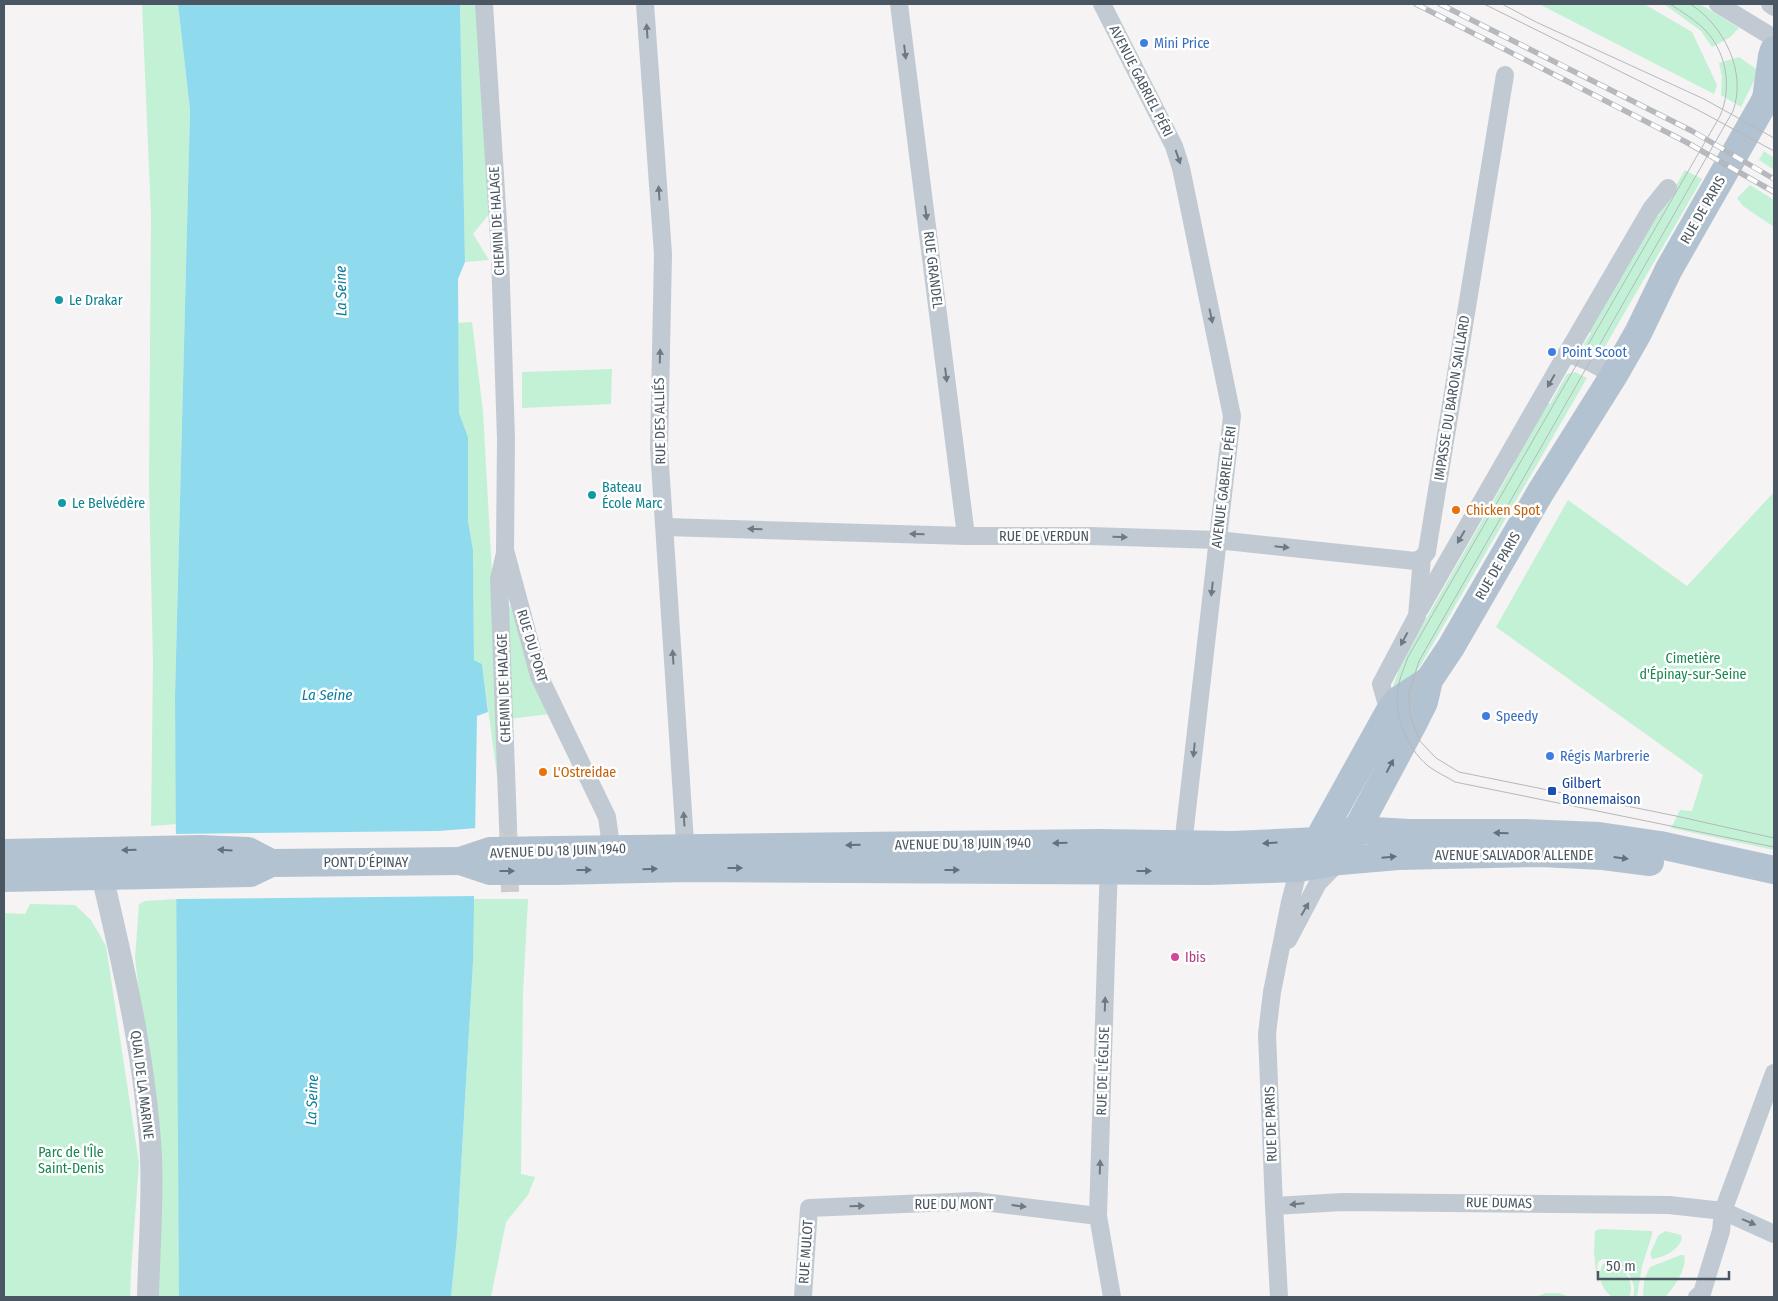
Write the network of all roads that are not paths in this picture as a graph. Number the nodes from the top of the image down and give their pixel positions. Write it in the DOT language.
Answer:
graph roads {
  1 [pos="484,4"];
  2 [pos="645,4"];
  3 [pos="900,4"];
  4 [pos="1102,4"];
  5 [pos="1718,4"];
  6 [pos="1770,4"];
  7 [pos="1774,7"];
  8 [pos="1774,38"];
  9 [pos="1774,50"];
  10 [pos="1505,75"];
  11 [pos="1770,95"];
  12 [pos="1668,188"];
  13 [pos="1567,353"];
  14 [pos="1614,375"];
  15 [pos="506,438"];
  16 [pos="665,527"];
  17 [pos="966,536"];
  18 [pos="1218,540"];
  19 [pos="505,550"];
  20 [pos="1422,558"];
  21 [pos="1416,616"];
  22 [pos="1429,680"];
  23 [pos="1389,712"];
  24 [pos="508,826"];
  25 [pos="1356,830"];
  26 [pos="1319,841"];
  27 [pos="1109,843"];
  28 [pos="1183,844"];
  29 [pos="4,853"];
  30 [pos="686,858"];
  31 [pos="613,860"];
  32 [pos="460,861"];
  33 [pos="1340,861"];
  34 [pos="100,864"];
  35 [pos="1299,868"];
  36 [pos="1774,870"];
  37 [pos="1109,871"];
  38 [pos="1180,871"];
  39 [pos="4,878"];
  40 [pos="1774,887"];
  41 [pos="1281,951"];
  42 [pos="1774,1073"];
  43 [pos="1274,1206"];
  44 [pos="809,1208"];
  45 [pos="1723,1211"];
  46 [pos="1098,1216"];
  47 [pos="1774,1234"];
  48 [pos="148,1297"];
  49 [pos="803,1297"];
  50 [pos="1112,1297"];
  51 [pos="1280,1297"];
  52 [pos="1698,1297"];
  1 -- 15 [label="street, CHEMIN DE HALAGE"];
  16 -- 2 [label="street, RUE DES ALLIÉS, one-way"];
  3 -- 17 [label="street, RUE GRANDEL, one-way"];
  4 -- 18 [label="street, AVENUE GABRIEL PÉRI, one-way"];
  5 -- 8 [label="street"];
  6 -- 7 [label="street"];
  9 -- 11 [label="main road, RUE DE PARIS"];
  10 -- 20 [label="street, IMPASSE DU BARON SAILLARD"];
  11 -- 14 [label="main road, RUE DE PARIS"];
  12 -- 13 [label="street"];
  13 -- 14 [label="street"];
  13 -- 21 [label="street, one-way"];
  14 -- 22 [label="main road, RUE DE PARIS"];
  15 -- 19 [label="street, RUE DU PORT"];
  17 -- 16 [label="street, RUE DE VERDUN, one-way"];
  30 -- 16 [label="street, RUE DES ALLIÉS, one-way"];
  17 -- 18 [label="street, RUE DE VERDUN, one-way"];
  18 -- 20 [label="street, RUE DE VERDUN, one-way"];
  18 -- 28 [label="street, AVENUE GABRIEL PÉRI, one-way"];
  19 -- 24 [label="street, CHEMIN DE HALAGE"];
  19 -- 31 [label="street, RUE DU PORT"];
  20 -- 21 [label="street, IMPASSE DU BARON SAILLARD"];
  21 -- 23 [label="street, IMPASSE DU BARON SAILLARD, one-way"];
  22 -- 23 [label="main road, RUE DE PARIS"];
  25 -- 22 [label="main road, RUE DE PARIS, one-way"];
  23 -- 26 [label="main road, RUE DE PARIS"];
  25 -- 26 [label="main road, AVENUE SALVADOR ALLENDE"];
  25 -- 33 [label="main road, RUE DE PARIS"];
  36 -- 25 [label="main road, AVENUE SALVADOR ALLENDE, one-way"];
  26 -- 28 [label="main road, AVENUE DU 18 JUIN 1940, one-way"];
  26 -- 35 [label="main road, RUE DE PARIS"];
  27 -- 28 [label="main road, AVENUE DU 18 JUIN 1940"];
  27 -- 30 [label="main road, AVENUE DU 18 JUIN 1940, one-way"];
  27 -- 37 [label="street, RUE DE L'ÉGLISE"];
  28 -- 38 [label="street, AVENUE GABRIEL PÉRI"];
  29 -- 34 [label="main road"];
  30 -- 31 [label="main road, AVENUE DU 18 JUIN 1940"];
  30 -- 37 [label="main road, AVENUE DU 18 JUIN 1940, one-way"];
  31 -- 32 [label="main road, AVENUE DU 18 JUIN 1940, bridge"];
  32 -- 34 [label="main road, PONT D'ÉPINAY"];
  33 -- 35 [label="main road, AVENUE SALVADOR ALLENDE"];
  33 -- 40 [label="main road, AVENUE SALVADOR ALLENDE, one-way"];
  41 -- 33 [label="street, RUE DE PARIS, one-way"];
  34 -- 39 [label="main road"];
  34 -- 48 [label="street, QUAI DE LA MARINE"];
  35 -- 38 [label="main road, AVENUE DU 18 JUIN 1940"];
  35 -- 41 [label="street, RUE DE PARIS"];
  37 -- 38 [label="main road, AVENUE DU 18 JUIN 1940, one-way"];
  46 -- 37 [label="street, RUE DE L'ÉGLISE, one-way"];
  41 -- 43 [label="street, RUE DE PARIS"];
  42 -- 45 [label="street"];
  45 -- 43 [label="street, RUE DUMAS, one-way"];
  43 -- 51 [label="street, RUE DE PARIS"];
  44 -- 46 [label="street, RUE DU MONT, one-way"];
  44 -- 49 [label="street, RUE MULOT"];
  45 -- 47 [label="street, RUE DUMAS, one-way"];
  45 -- 52 [label="street"];
  46 -- 50 [label="street, RUE DE L'ÉGLISE"];
}
